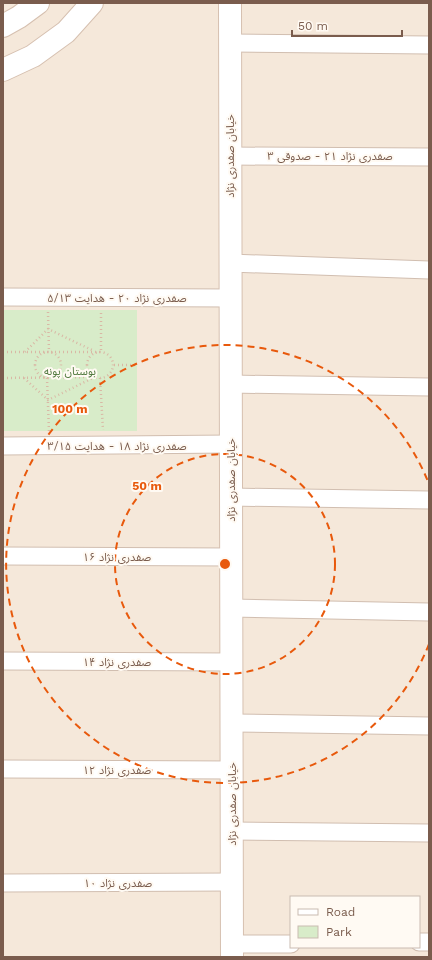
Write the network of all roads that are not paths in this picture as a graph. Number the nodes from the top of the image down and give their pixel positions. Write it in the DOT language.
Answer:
graph roads {
  1 [pos="38,3"];
  2 [pos="92,3"];
  3 [pos="230,3"];
  4 [pos="16,15"];
  5 [pos="230,43"];
  6 [pos="429,45"];
  7 [pos="3,70"];
  8 [pos="230,156"];
  9 [pos="429,157"];
  10 [pos="230,263"];
  11 [pos="429,270"];
  12 [pos="3,297"];
  13 [pos="231,298"];
  14 [pos="231,384"];
  15 [pos="429,388"];
  16 [pos="231,444"];
  17 [pos="3,446"];
  18 [pos="231,497"];
  19 [pos="429,500"];
  20 [pos="3,556"];
  21 [pos="231,558"];
  22 [pos="231,608"];
  23 [pos="429,612"];
  24 [pos="3,661"];
  25 [pos="232,662"];
  26 [pos="232,722"];
  27 [pos="429,726"];
  28 [pos="3,769"];
  29 [pos="232,770"];
  30 [pos="232,831"];
  31 [pos="429,833"];
  32 [pos="232,882"];
  33 [pos="3,883"];
  34 [pos="290,944"];
  35 [pos="232,951"];
  1 -- 4 [label="street"];
  2 -- 7 [label="street"];
  3 -- 5 [label="street, خیابان صفدری نژاد"];
  5 -- 6 [label="street"];
  5 -- 8 [label="street, خیابان صفدری نژاد"];
  8 -- 9 [label="street, صفدری نژاد ۲۱ - صدوقی ۳"];
  8 -- 10 [label="street, خیابان صفدری نژاد"];
  10 -- 11 [label="street"];
  10 -- 13 [label="street, خیابان صفدری نژاد"];
  12 -- 13 [label="street, صفدری نژاد ۲۰ - هدایت ۵/۱۳"];
  13 -- 14 [label="street, خیابان صفدری نژاد"];
  14 -- 15 [label="street"];
  14 -- 16 [label="street, خیابان صفدری نژاد"];
  16 -- 17 [label="street, صفدری نژاد ۱۸ - هدایت ۳/۱۵"];
  16 -- 18 [label="street, خیابان صفدری نژاد"];
  18 -- 19 [label="street"];
  18 -- 21 [label="street, خیابان صفدری نژاد"];
  20 -- 21 [label="street, صفدری نژاد ۱۶"];
  21 -- 22 [label="street, خیابان صفدری نژاد"];
  22 -- 23 [label="street"];
  22 -- 25 [label="street, خیابان صفدری نژاد"];
  24 -- 25 [label="street, صفدری نژاد ۱۴"];
  25 -- 26 [label="street, خیابان صفدری نژاد"];
  26 -- 27 [label="street"];
  26 -- 29 [label="street, خیابان صفدری نژاد"];
  28 -- 29 [label="street, صفدری نژاد ۱۲"];
  29 -- 30 [label="street, خیابان صفدری نژاد"];
  30 -- 31 [label="street"];
  30 -- 32 [label="street, خیابان صفدری نژاد"];
  32 -- 33 [label="street, صفدری نژاد ۱۰"];
  32 -- 35 [label="street, خیابان صفدری نژاد"];
  34 -- 35 [label="street"];
}
